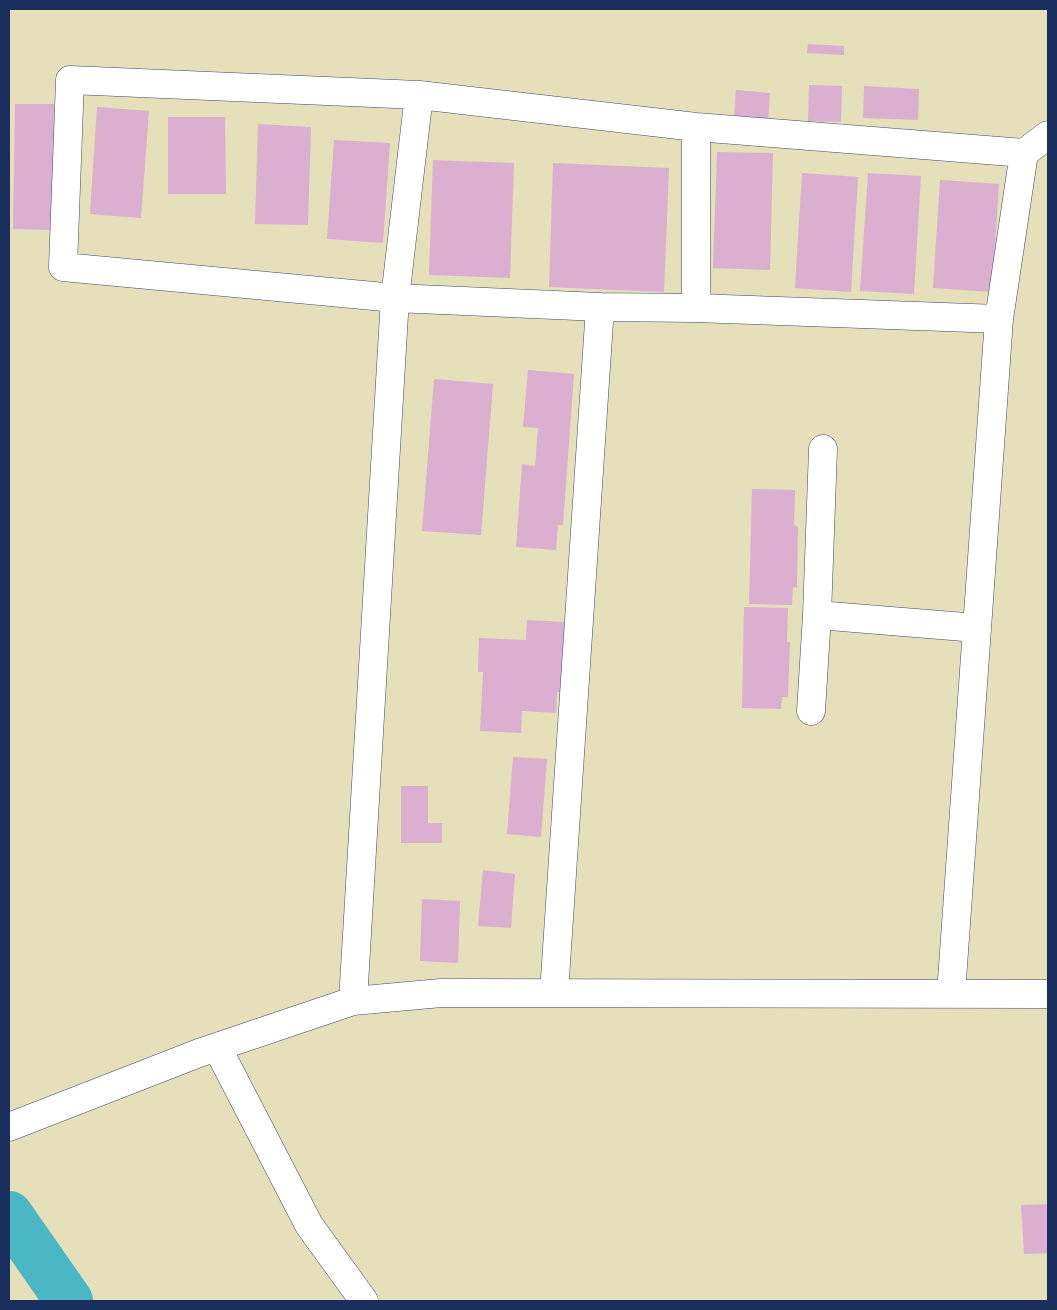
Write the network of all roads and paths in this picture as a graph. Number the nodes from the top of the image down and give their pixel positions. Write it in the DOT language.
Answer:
graph roads {
  1 [pos="419,95"];
  2 [pos="696,127"];
  3 [pos="1048,135"];
  4 [pos="1024,153"];
  5 [pos="395,298"];
  6 [pos="600,307"];
  7 [pos="696,308"];
  8 [pos="999,319"];
  9 [pos="823,449"];
  10 [pos="817,615"];
  11 [pos="977,628"];
  12 [pos="811,711"];
  13 [pos="554,993"];
  14 [pos="951,994"];
  15 [pos="1048,994"];
  16 [pos="353,1001"];
  17 [pos="208,1050"];
  18 [pos="9,1127"];
  19 [pos="364,1301"];
  1 -- 2 [label="street"];
  1 -- 5 [label="street"];
  1 -- 5 [label="street"];
  2 -- 4 [label="street"];
  2 -- 7 [label="street"];
  3 -- 4 [label="street"];
  4 -- 8 [label="street"];
  5 -- 6 [label="street"];
  5 -- 16 [label="street"];
  6 -- 7 [label="street"];
  6 -- 13 [label="street"];
  7 -- 8 [label="street"];
  8 -- 11 [label="street"];
  9 -- 10 [label="street"];
  10 -- 11 [label="street"];
  10 -- 12 [label="street"];
  11 -- 14 [label="street"];
  13 -- 14 [label="street"];
  13 -- 16 [label="street"];
  14 -- 15 [label="street"];
  16 -- 17 [label="street"];
  17 -- 18 [label="street"];
  17 -- 19 [label="street"];
}
